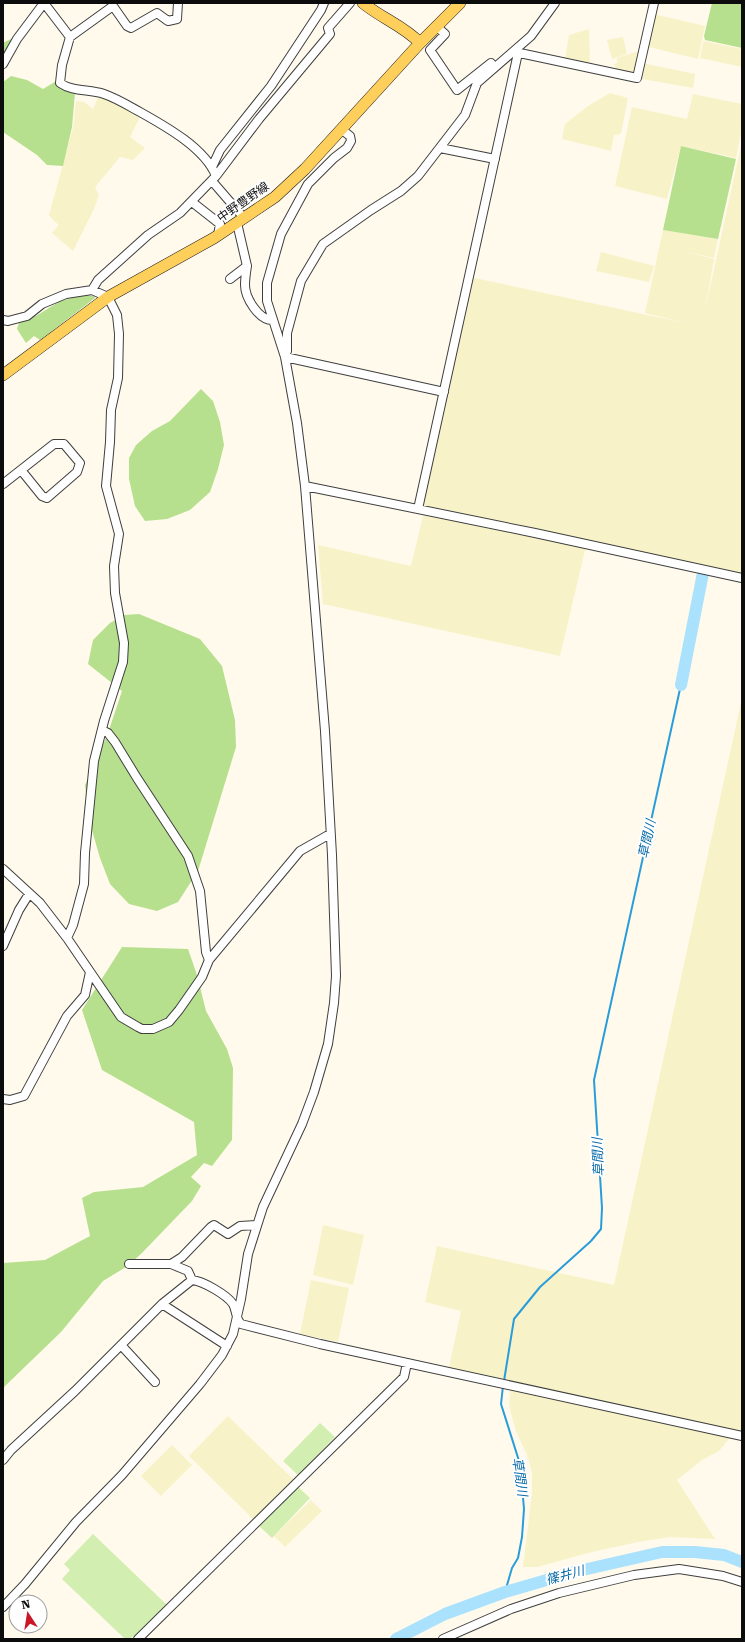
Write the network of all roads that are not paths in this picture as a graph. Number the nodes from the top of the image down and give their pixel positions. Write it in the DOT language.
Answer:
graph roads {
  1 [pos="44,3"];
  2 [pos="178,3"];
  3 [pos="324,3"];
  4 [pos="350,3"];
  5 [pos="363,3"];
  6 [pos="460,3"];
  7 [pos="555,3"];
  8 [pos="654,3"];
  9 [pos="436,26"];
  10 [pos="70,37"];
  11 [pos="420,43"];
  12 [pos="515,53"];
  13 [pos="3,64"];
  14 [pos="494,66"];
  15 [pos="342,130"];
  16 [pos="440,148"];
  17 [pos="495,159"];
  18 [pos="212,167"];
  19 [pos="214,178"];
  20 [pos="192,202"];
  21 [pos="241,221"];
  22 [pos="218,235"];
  23 [pos="247,266"];
  24 [pos="230,279"];
  25 [pos="92,290"];
  26 [pos="108,297"];
  27 [pos="3,320"];
  28 [pos="272,320"];
  29 [pos="285,357"];
  30 [pos="3,375"];
  31 [pos="444,392"];
  32 [pos="21,470"];
  33 [pos="3,484"];
  34 [pos="305,486"];
  35 [pos="418,508"];
  36 [pos="742,578"];
  37 [pos="102,730"];
  38 [pos="330,834"];
  39 [pos="3,869"];
  40 [pos="29,894"];
  41 [pos="67,938"];
  42 [pos="3,946"];
  43 [pos="208,960"];
  44 [pos="90,972"];
  45 [pos="3,1099"];
  46 [pos="257,1225"];
  47 [pos="129,1264"];
  48 [pos="170,1264"];
  49 [pos="192,1280"];
  50 [pos="162,1304"];
  51 [pos="237,1320"];
  52 [pos="121,1345"];
  53 [pos="227,1346"];
  54 [pos="406,1363"];
  55 [pos="155,1382"];
  56 [pos="742,1436"];
  57 [pos="3,1460"];
  58 [pos="742,1582"];
  59 [pos="3,1607"];
  60 [pos="138,1639"];
  61 [pos="443,1639"];
  1 -- 10 [label="street"];
  1 -- 13 [label="street"];
  2 -- 10 [label="street"];
  3 -- 18 [label="street"];
  4 -- 19 [label="street"];
  5 -- 11 [label="main road"];
  6 -- 9 [label="main road, 中野豊野線"];
  7 -- 12 [label="street"];
  8 -- 12 [label="street"];
  9 -- 11 [label="main road, 中野豊野線"];
  9 -- 14 [label="street"];
  10 -- 18 [label="street"];
  11 -- 15 [label="main road, 中野豊野線"];
  12 -- 14 [label="street"];
  12 -- 17 [label="street"];
  14 -- 16 [label="street"];
  15 -- 21 [label="main road, 中野豊野線"];
  15 -- 28 [label="street"];
  16 -- 17 [label="street"];
  16 -- 29 [label="street"];
  17 -- 31 [label="street"];
  18 -- 19 [label="street"];
  19 -- 20 [label="street"];
  19 -- 21 [label="street"];
  20 -- 22 [label="street"];
  20 -- 25 [label="street"];
  21 -- 22 [label="main road, 中野豊野線"];
  21 -- 23 [label="street"];
  22 -- 26 [label="main road, 中野豊野線"];
  23 -- 24 [label="street"];
  23 -- 28 [label="street"];
  25 -- 26 [label="street"];
  25 -- 27 [label="street"];
  26 -- 30 [label="main road, 中野豊野線"];
  26 -- 37 [label="street"];
  28 -- 29 [label="street"];
  29 -- 31 [label="street"];
  29 -- 34 [label="street"];
  31 -- 35 [label="street"];
  32 -- 32 [label="street"];
  32 -- 33 [label="street"];
  34 -- 35 [label="street"];
  34 -- 38 [label="street"];
  35 -- 36 [label="street"];
  37 -- 41 [label="street"];
  37 -- 43 [label="street"];
  38 -- 43 [label="street"];
  38 -- 46 [label="street"];
  39 -- 40 [label="street"];
  40 -- 41 [label="street"];
  40 -- 42 [label="street"];
  41 -- 44 [label="street"];
  43 -- 44 [label="street"];
  44 -- 45 [label="street"];
  46 -- 48 [label="street"];
  46 -- 51 [label="street"];
  47 -- 48 [label="street"];
  48 -- 49 [label="street"];
  49 -- 50 [label="street"];
  49 -- 51 [label="street"];
  50 -- 52 [label="street"];
  50 -- 53 [label="street"];
  51 -- 53 [label="street"];
  51 -- 54 [label="street"];
  52 -- 55 [label="street"];
  52 -- 57 [label="street"];
  53 -- 59 [label="street"];
  54 -- 56 [label="street"];
  54 -- 60 [label="street"];
  58 -- 61 [label="street"];
}
